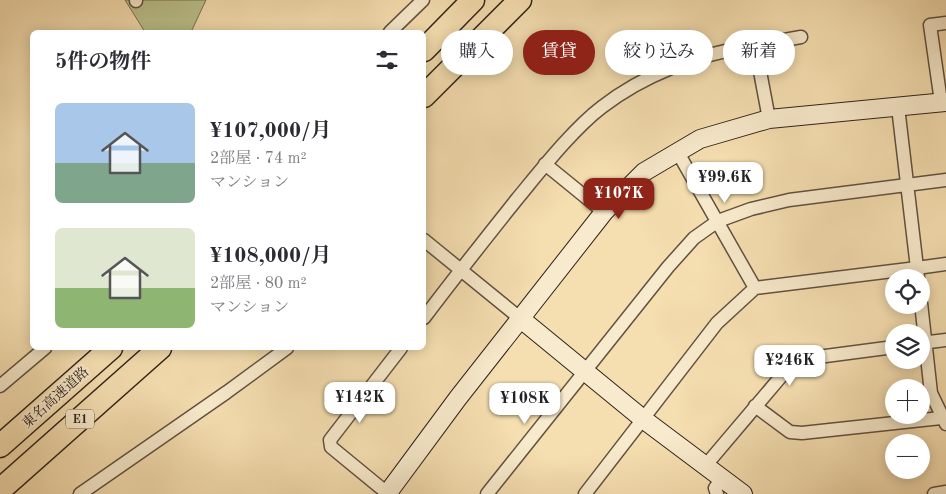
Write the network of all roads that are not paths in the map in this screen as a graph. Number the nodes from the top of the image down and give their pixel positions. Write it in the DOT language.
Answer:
graph roads {
  1 [pos="423,0"];
  2 [pos="473,0"];
  3 [pos="520,0"];
  4 [pos="946,23"];
  5 [pos="392,30"];
  6 [pos="801,37"];
  7 [pos="795,38"];
  8 [pos="426,48"];
  9 [pos="723,50"];
  10 [pos="761,75"];
  11 [pos="426,94"];
  12 [pos="943,102"];
  13 [pos="898,107"];
  14 [pos="769,119"];
  15 [pos="677,151"];
  16 [pos="545,164"];
  17 [pos="946,180"];
  18 [pos="907,185"];
  19 [pos="604,212"];
  20 [pos="718,221"];
  21 [pos="426,242"];
  22 [pos="946,264"];
  23 [pos="917,269"];
  24 [pos="930,269"];
  25 [pos="460,270"];
  26 [pos="885,276"];
  27 [pos="755,288"];
  28 [pos="426,315"];
  29 [pos="521,319"];
  30 [pos="946,340"];
  31 [pos="930,342"];
  32 [pos="885,348"];
  33 [pos="42,350"];
  34 [pos="108,350"];
  35 [pos="158,350"];
  36 [pos="283,350"];
  37 [pos="399,350"];
  38 [pos="928,369"];
  39 [pos="585,373"];
  40 [pos="0,386"];
  41 [pos="755,406"];
  42 [pos="643,419"];
  43 [pos="944,422"];
  44 [pos="0,446"];
  45 [pos="706,465"];
  46 [pos="719,486"];
  47 [pos="0,490"];
  48 [pos="946,492"];
  49 [pos="80,494"];
  50 [pos="387,494"];
  51 [pos="487,494"];
  52 [pos="585,494"];
  53 [pos="743,494"];
  54 [pos="934,494"];
  1 -- 5 [label="street"];
  2 -- 8 [label="highway"];
  3 -- 11 [label="highway"];
  4 -- 12 [label="street"];
  6 -- 7 [label="street"];
  9 -- 16 [label="street"];
  10 -- 14 [label="street"];
  12 -- 13 [label="street"];
  13 -- 14 [label="street"];
  13 -- 18 [label="street"];
  14 -- 15 [label="street"];
  15 -- 19 [label="street"];
  15 -- 20 [label="street"];
  16 -- 19 [label="street"];
  16 -- 25 [label="street"];
  17 -- 18 [label="street"];
  18 -- 20 [label="street"];
  18 -- 23 [label="street"];
  19 -- 29 [label="street"];
  20 -- 27 [label="street"];
  20 -- 39 [label="street"];
  21 -- 25 [label="street"];
  22 -- 24 [label="street"];
  25 -- 28 [label="street"];
  25 -- 29 [label="street"];
  26 -- 27 [label="street"];
  27 -- 42 [label="street"];
  29 -- 39 [label="street"];
  29 -- 50 [label="street"];
  30 -- 31 [label="street"];
  32 -- 41 [label="street"];
  33 -- 40 [label="street"];
  34 -- 44 [label="highway, 東名高速道路 / E1"];
  35 -- 47 [label="highway, E1"];
  36 -- 49 [label="street"];
  37 -- 50 [label="street"];
  38 -- 43 [label="street"];
  39 -- 42 [label="street"];
  39 -- 51 [label="street"];
  41 -- 43 [label="street"];
  41 -- 45 [label="street"];
  42 -- 45 [label="street"];
  42 -- 52 [label="street"];
  45 -- 46 [label="street"];
  46 -- 53 [label="street"];
  48 -- 54 [label="street"];
}
